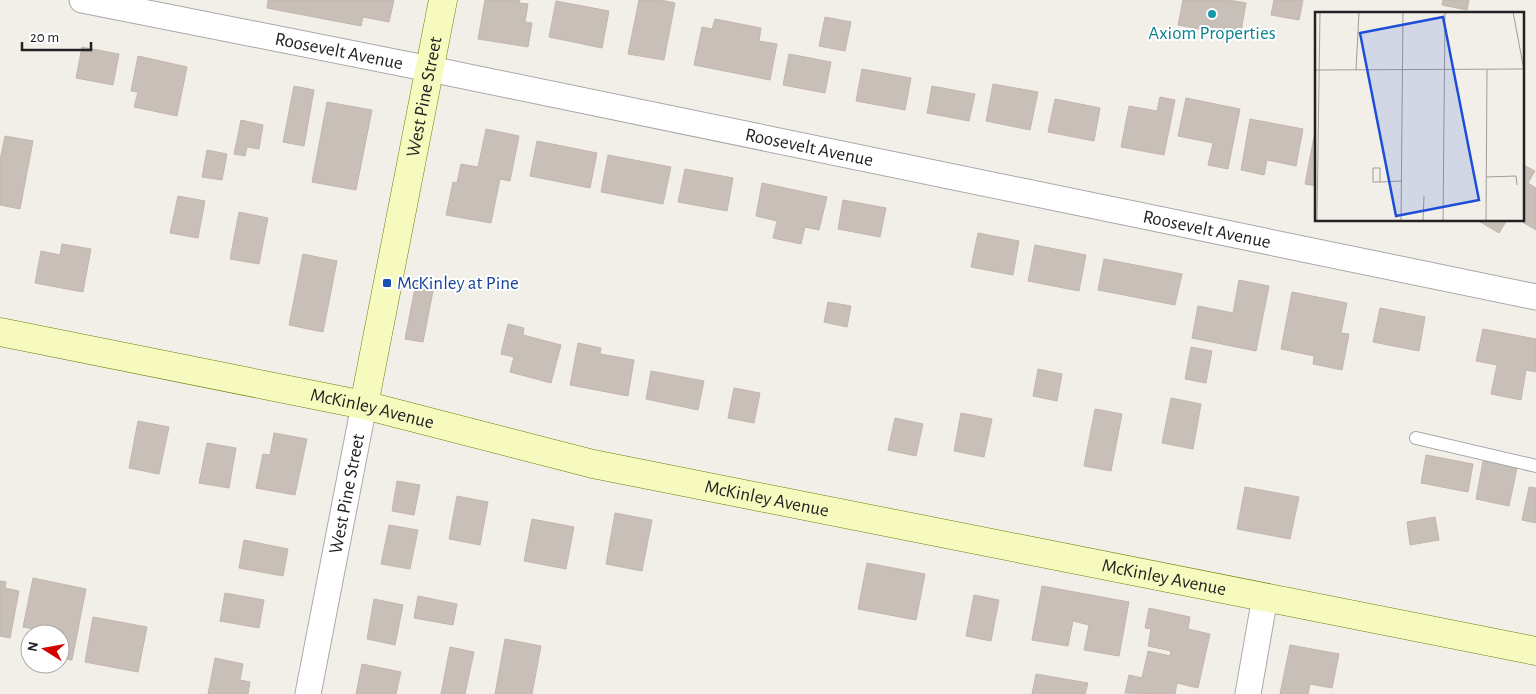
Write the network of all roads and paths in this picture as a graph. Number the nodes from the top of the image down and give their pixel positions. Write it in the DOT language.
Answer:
graph roads {
  1 [pos="82,0"];
  2 [pos="443,0"];
  3 [pos="430,69"];
  4 [pos="1536,298"];
  5 [pos="0,332"];
  6 [pos="364,405"];
  7 [pos="1416,438"];
  8 [pos="1536,466"];
  9 [pos="1265,597"];
  10 [pos="1536,651"];
  11 [pos="308,694"];
  12 [pos="1248,694"];
  1 -- 3 [label="street, Roosevelt Avenue"];
  2 -- 3 [label="street, West Pine Street"];
  3 -- 4 [label="street, Roosevelt Avenue"];
  3 -- 6 [label="street, West Pine Street"];
  5 -- 6 [label="street, McKinley Avenue"];
  6 -- 9 [label="street, McKinley Avenue"];
  6 -- 11 [label="street, West Pine Street"];
  7 -- 8 [label="lane"];
  9 -- 10 [label="street, McKinley Avenue"];
  9 -- 12 [label="street"];
}
